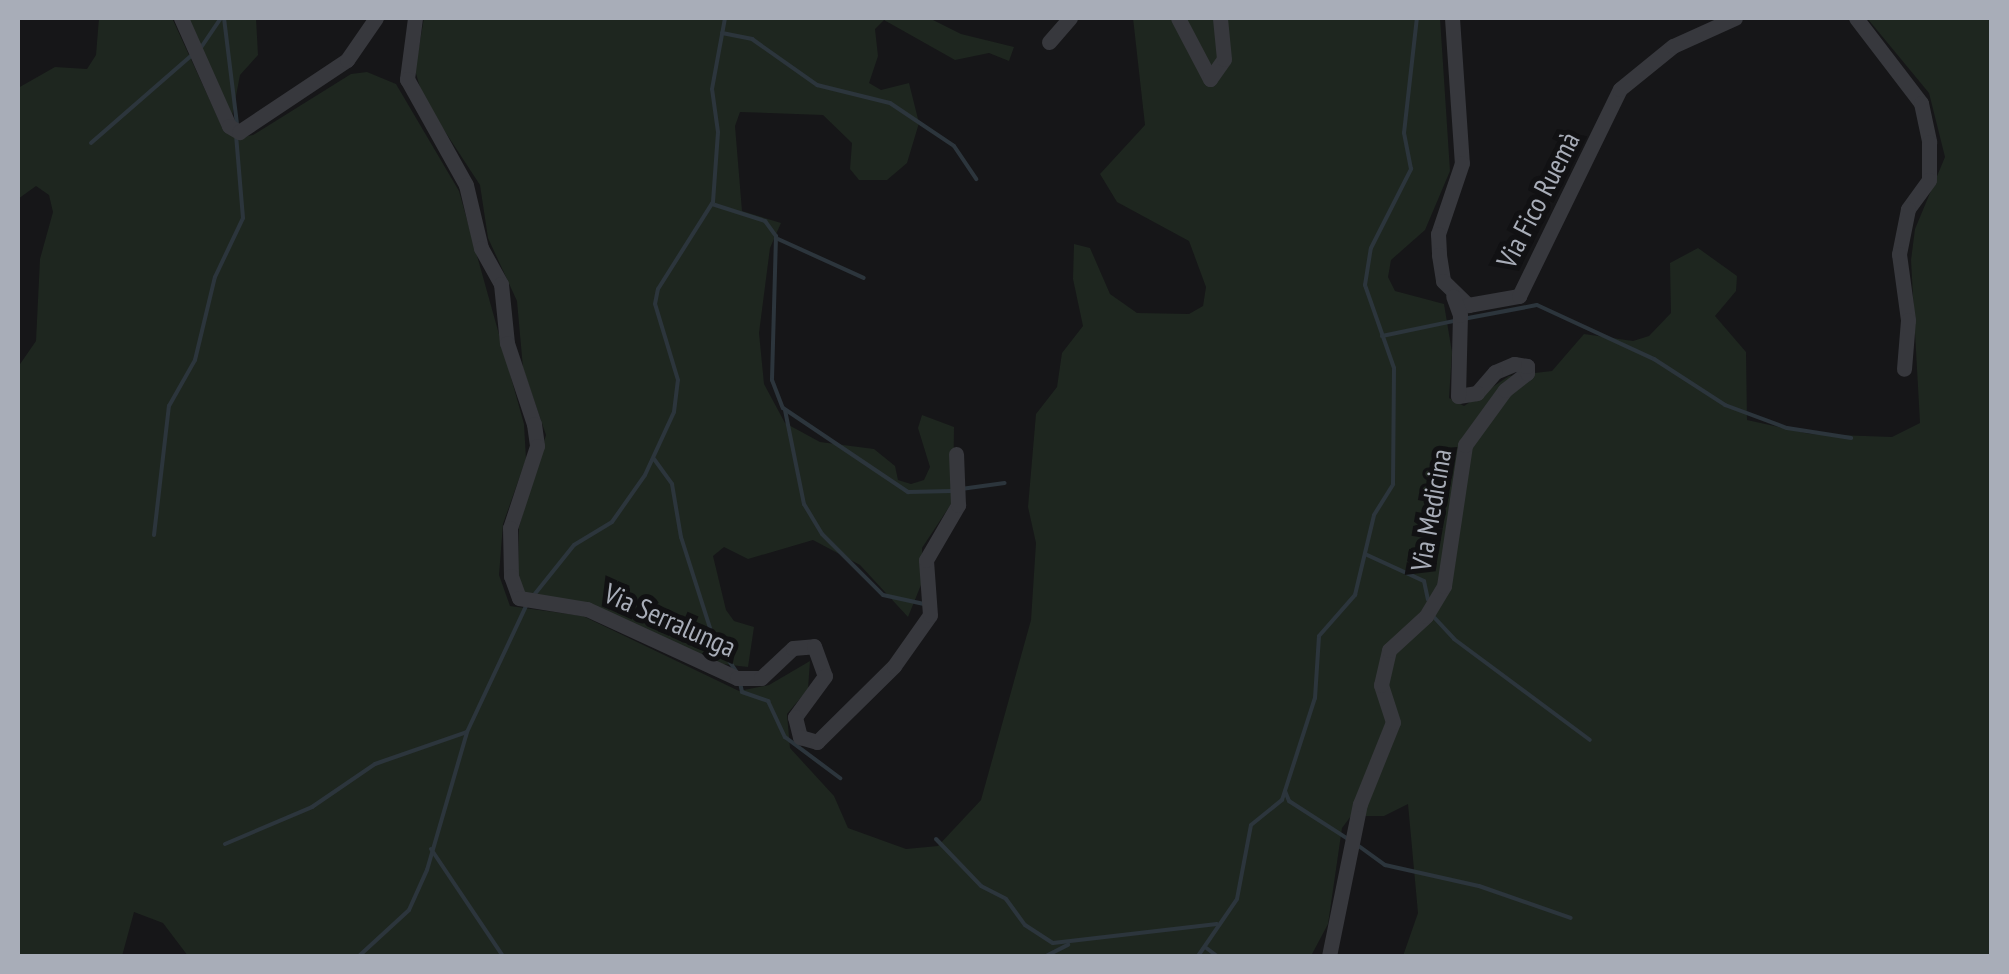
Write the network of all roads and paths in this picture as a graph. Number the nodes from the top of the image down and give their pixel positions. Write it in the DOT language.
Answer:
graph roads {
  1 [pos="180,18"];
  2 [pos="376,18"];
  3 [pos="415,18"];
  4 [pos="1070,18"];
  5 [pos="1178,18"];
  6 [pos="1220,18"];
  7 [pos="1452,18"];
  8 [pos="1735,18"];
  9 [pos="1856,18"];
  10 [pos="1049,42"];
  11 [pos="1453,296"];
  12 [pos="1904,368"];
  13 [pos="956,454"];
  14 [pos="1328,956"];
  1 -- 2 [label="street"];
  3 -- 13 [label="street, Via Serralunga"];
  4 -- 10 [label="street"];
  5 -- 6 [label="street"];
  7 -- 11 [label="street"];
  8 -- 11 [label="street, Via Fico Ruemà"];
  9 -- 12 [label="street"];
  11 -- 14 [label="street, Via Medicina"];
}
